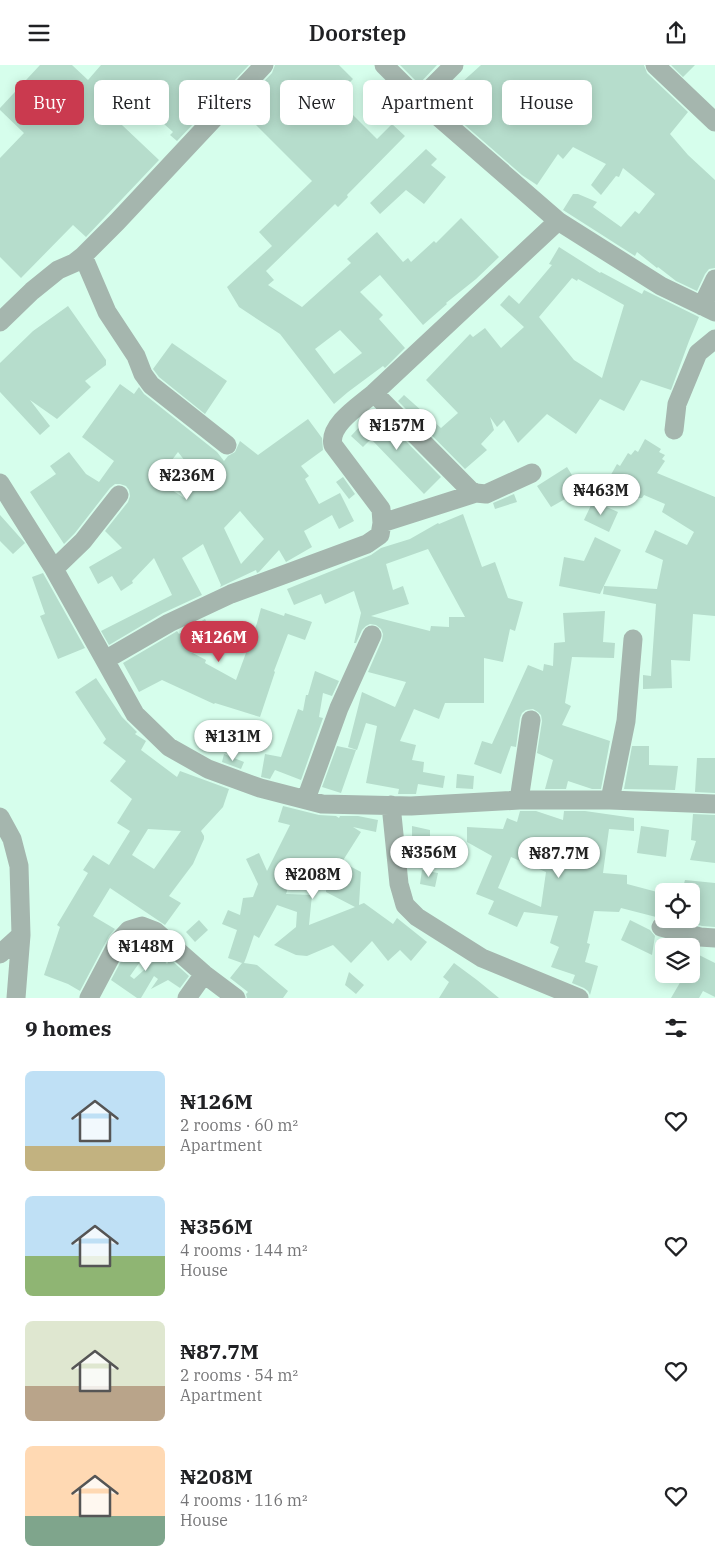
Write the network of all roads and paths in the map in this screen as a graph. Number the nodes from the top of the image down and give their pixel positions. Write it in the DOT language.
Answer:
graph roads {
  1 [pos="264,65"];
  2 [pos="384,65"];
  3 [pos="454,65"];
  4 [pos="655,65"];
  5 [pos="399,80"];
  6 [pos="439,80"];
  7 [pos="715,122"];
  8 [pos="448,125"];
  9 [pos="558,221"];
  10 [pos="83,256"];
  11 [pos="715,279"];
  12 [pos="708,309"];
  13 [pos="0,323"];
  14 [pos="715,339"];
  15 [pos="374,393"];
  16 [pos="674,430"];
  17 [pos="227,445"];
  18 [pos="532,473"];
  19 [pos="0,483"];
  20 [pos="476,493"];
  21 [pos="119,495"];
  22 [pos="382,523"];
  23 [pos="54,569"];
  24 [pos="372,635"];
  25 [pos="633,639"];
  26 [pos="105,660"];
  27 [pos="531,720"];
  28 [pos="306,799"];
  29 [pos="519,800"];
  30 [pos="610,800"];
  31 [pos="715,804"];
  32 [pos="391,805"];
  33 [pos="0,817"];
  34 [pos="665,928"];
  35 [pos="20,935"];
  36 [pos="715,937"];
  37 [pos="0,954"];
  38 [pos="204,974"];
  39 [pos="16,998"];
  40 [pos="89,998"];
  41 [pos="187,998"];
  42 [pos="236,998"];
  43 [pos="579,998"];
  1 -- 10 [label="street"];
  2 -- 5 [label="street"];
  3 -- 6 [label="street"];
  4 -- 7 [label="street"];
  8 -- 9 [label="street"];
  9 -- 12 [label="street"];
  9 -- 15 [label="street"];
  10 -- 13 [label="street"];
  10 -- 17 [label="street"];
  11 -- 12 [label="street"];
  14 -- 16 [label="street"];
  15 -- 20 [label="street"];
  15 -- 22 [label="street"];
  18 -- 20 [label="street"];
  19 -- 23 [label="street"];
  20 -- 22 [label="street"];
  21 -- 23 [label="street"];
  22 -- 26 [label="street"];
  23 -- 26 [label="street"];
  24 -- 28 [label="street"];
  25 -- 30 [label="street"];
  26 -- 28 [label="street"];
  27 -- 29 [label="street"];
  28 -- 32 [label="street"];
  29 -- 30 [label="street"];
  29 -- 32 [label="street"];
  30 -- 31 [label="street"];
  32 -- 43 [label="street"];
  33 -- 35 [label="street"];
  34 -- 36 [label="street"];
  35 -- 37 [label="street"];
  35 -- 39 [label="street"];
  38 -- 40 [label="street"];
  38 -- 41 [label="street"];
  38 -- 42 [label="street"];
}
